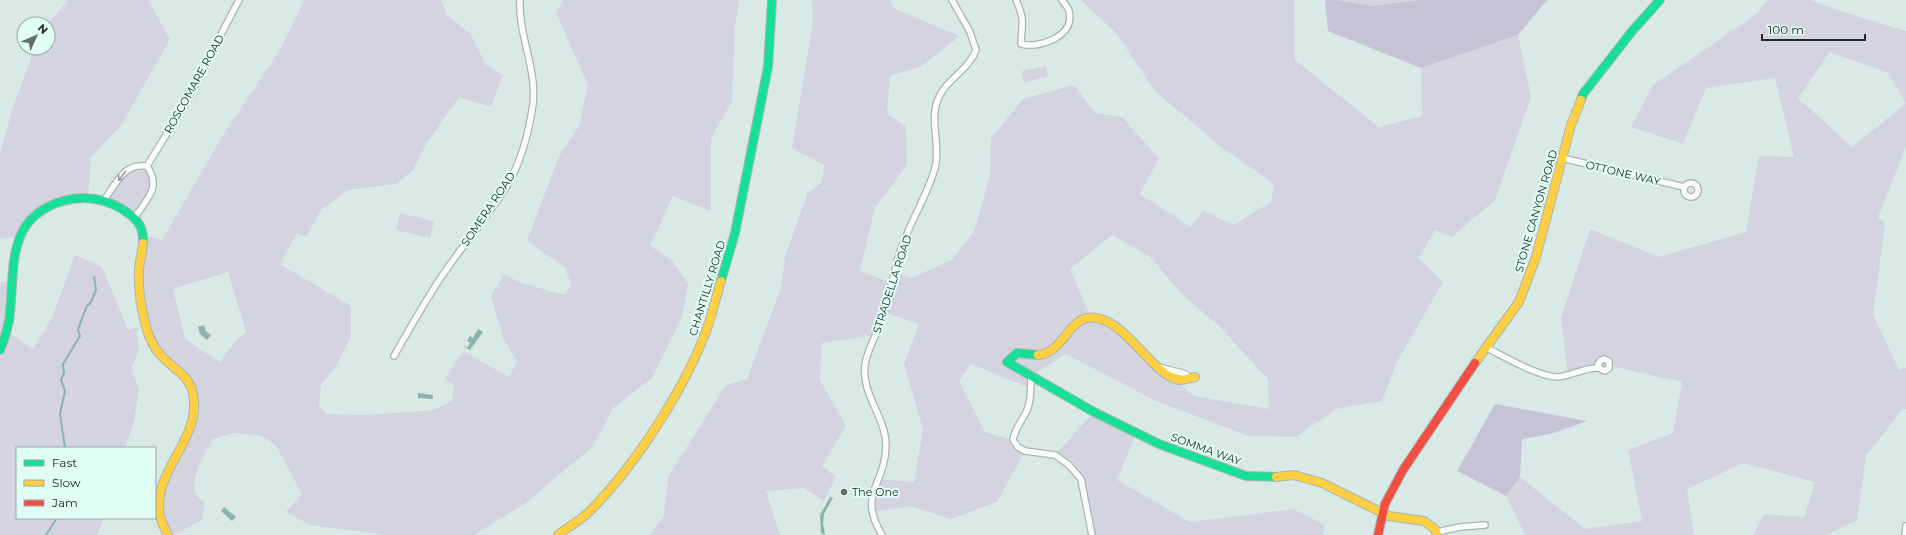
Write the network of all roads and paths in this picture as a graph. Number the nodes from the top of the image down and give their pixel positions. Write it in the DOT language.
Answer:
graph roads {
  1 [pos="239,0"];
  2 [pos="520,0"];
  3 [pos="772,0"];
  4 [pos="952,0"];
  5 [pos="1016,0"];
  6 [pos="1062,0"];
  7 [pos="1660,0"];
  8 [pos="1562,158"];
  9 [pos="147,166"];
  10 [pos="1684,187"];
  11 [pos="104,200"];
  12 [pos="135,217"];
  13 [pos="1487,348"];
  14 [pos="0,350"];
  15 [pos="394,356"];
  16 [pos="1599,368"];
  17 [pos="1031,376"];
  18 [pos="1192,377"];
  19 [pos="1382,512"];
  20 [pos="1485,525"];
  21 [pos="1906,526"];
  22 [pos="1437,534"];
  23 [pos="168,535"];
  24 [pos="558,535"];
  25 [pos="882,535"];
  26 [pos="1092,535"];
  27 [pos="1378,535"];
  28 [pos="1905,535"];
  1 -- 9 [label="street, ROSCOMARE ROAD"];
  2 -- 15 [label="street, SOMERA ROAD"];
  3 -- 24 [label="street, CHANTILLY ROAD"];
  4 -- 25 [label="street, STRADELLA ROAD"];
  5 -- 6 [label="street"];
  7 -- 8 [label="street, STONE CANYON ROAD"];
  8 -- 10 [label="street, OTTONE WAY"];
  8 -- 13 [label="street, STONE CANYON ROAD"];
  9 -- 11 [label="street, one-way"];
  9 -- 12 [label="street"];
  11 -- 12 [label="street"];
  11 -- 14 [label="street"];
  12 -- 23 [label="street"];
  13 -- 16 [label="street"];
  13 -- 19 [label="street, STONE CANYON ROAD"];
  17 -- 18 [label="street, SOMMA WAY"];
  17 -- 19 [label="street, SOMMA WAY"];
  17 -- 26 [label="street"];
  19 -- 22 [label="street, SOMMA WAY"];
  19 -- 27 [label="street, STONE CANYON ROAD"];
  20 -- 22 [label="street"];
  21 -- 28 [label="street"];
}
